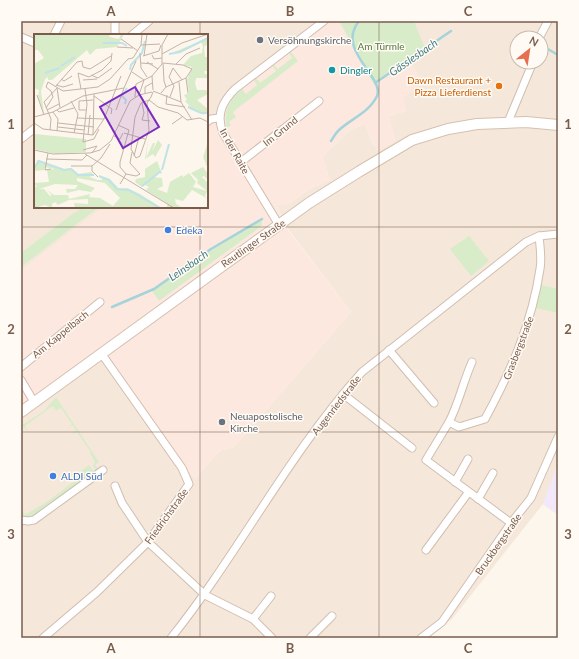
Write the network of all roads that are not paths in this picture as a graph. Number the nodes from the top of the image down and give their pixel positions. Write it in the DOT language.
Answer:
graph roads {
  1 [pos="61,21"];
  2 [pos="115,21"];
  3 [pos="149,21"];
  4 [pos="324,21"];
  5 [pos="548,21"];
  6 [pos="543,30"];
  7 [pos="54,34"];
  8 [pos="115,34"];
  9 [pos="133,34"];
  10 [pos="21,37"];
  11 [pos="34,43"];
  12 [pos="530,70"];
  13 [pos="319,101"];
  14 [pos="219,118"];
  15 [pos="208,121"];
  16 [pos="508,122"];
  17 [pos="558,125"];
  18 [pos="34,129"];
  19 [pos="21,139"];
  20 [pos="241,162"];
  21 [pos="279,225"];
  22 [pos="558,234"];
  23 [pos="540,236"];
  24 [pos="100,302"];
  25 [pos="389,350"];
  26 [pos="101,353"];
  27 [pos="472,362"];
  28 [pos="21,366"];
  29 [pos="21,380"];
  30 [pos="343,394"];
  31 [pos="34,402"];
  32 [pos="434,403"];
  33 [pos="21,412"];
  34 [pos="449,422"];
  35 [pos="558,437"];
  36 [pos="412,448"];
  37 [pos="468,459"];
  38 [pos="103,470"];
  39 [pos="493,473"];
  40 [pos="455,482"];
  41 [pos="115,486"];
  42 [pos="468,493"];
  43 [pos="478,499"];
  44 [pos="21,520"];
  45 [pos="511,523"];
  46 [pos="148,542"];
  47 [pos="426,550"];
  48 [pos="205,595"];
  49 [pos="271,596"];
  50 [pos="332,616"];
  51 [pos="253,619"];
  52 [pos="44,638"];
  53 [pos="171,638"];
  54 [pos="272,638"];
  55 [pos="310,638"];
  56 [pos="421,638"];
  1 -- 7 [label="street"];
  2 -- 8 [label="street"];
  3 -- 9 [label="street"];
  4 -- 14 [label="street, In der Raite"];
  5 -- 6 [label="street"];
  10 -- 11 [label="street"];
  12 -- 16 [label="street"];
  13 -- 20 [label="street, Im Grund"];
  14 -- 15 [label="street"];
  14 -- 20 [label="street, In der Raite"];
  16 -- 17 [label="main road, Reutlinger Straße"];
  16 -- 21 [label="main road, Reutlinger Straße"];
  18 -- 19 [label="street"];
  20 -- 21 [label="street, In der Raite"];
  21 -- 26 [label="main road, Reutlinger Straße"];
  22 -- 23 [label="street, Augenriedstraße"];
  23 -- 25 [label="street, Augenriedstraße"];
  23 -- 34 [label="street, Grasbergstraße"];
  24 -- 28 [label="street, Am Kappelbach"];
  25 -- 30 [label="street, Augenriedstraße"];
  25 -- 32 [label="street"];
  26 -- 31 [label="main road, Reutlinger Straße"];
  26 -- 46 [label="street, Friedrichstraße"];
  27 -- 34 [label="street"];
  29 -- 31 [label="street"];
  30 -- 36 [label="street"];
  30 -- 48 [label="street, Augenriedstraße"];
  31 -- 33 [label="main road, Reutlinger Straße"];
  34 -- 40 [label="street"];
  35 -- 45 [label="street, Bruckbergstraße"];
  37 -- 40 [label="street"];
  38 -- 44 [label="street"];
  39 -- 43 [label="street"];
  40 -- 42 [label="street"];
  41 -- 46 [label="street"];
  42 -- 43 [label="street"];
  42 -- 47 [label="street"];
  43 -- 45 [label="street"];
  45 -- 56 [label="street, Bruckbergstraße"];
  46 -- 48 [label="street"];
  46 -- 52 [label="street, Friedrichstraße"];
  48 -- 51 [label="street"];
  48 -- 53 [label="street, Augenriedstraße"];
  49 -- 51 [label="street"];
  50 -- 55 [label="street"];
  51 -- 54 [label="street"];
}
